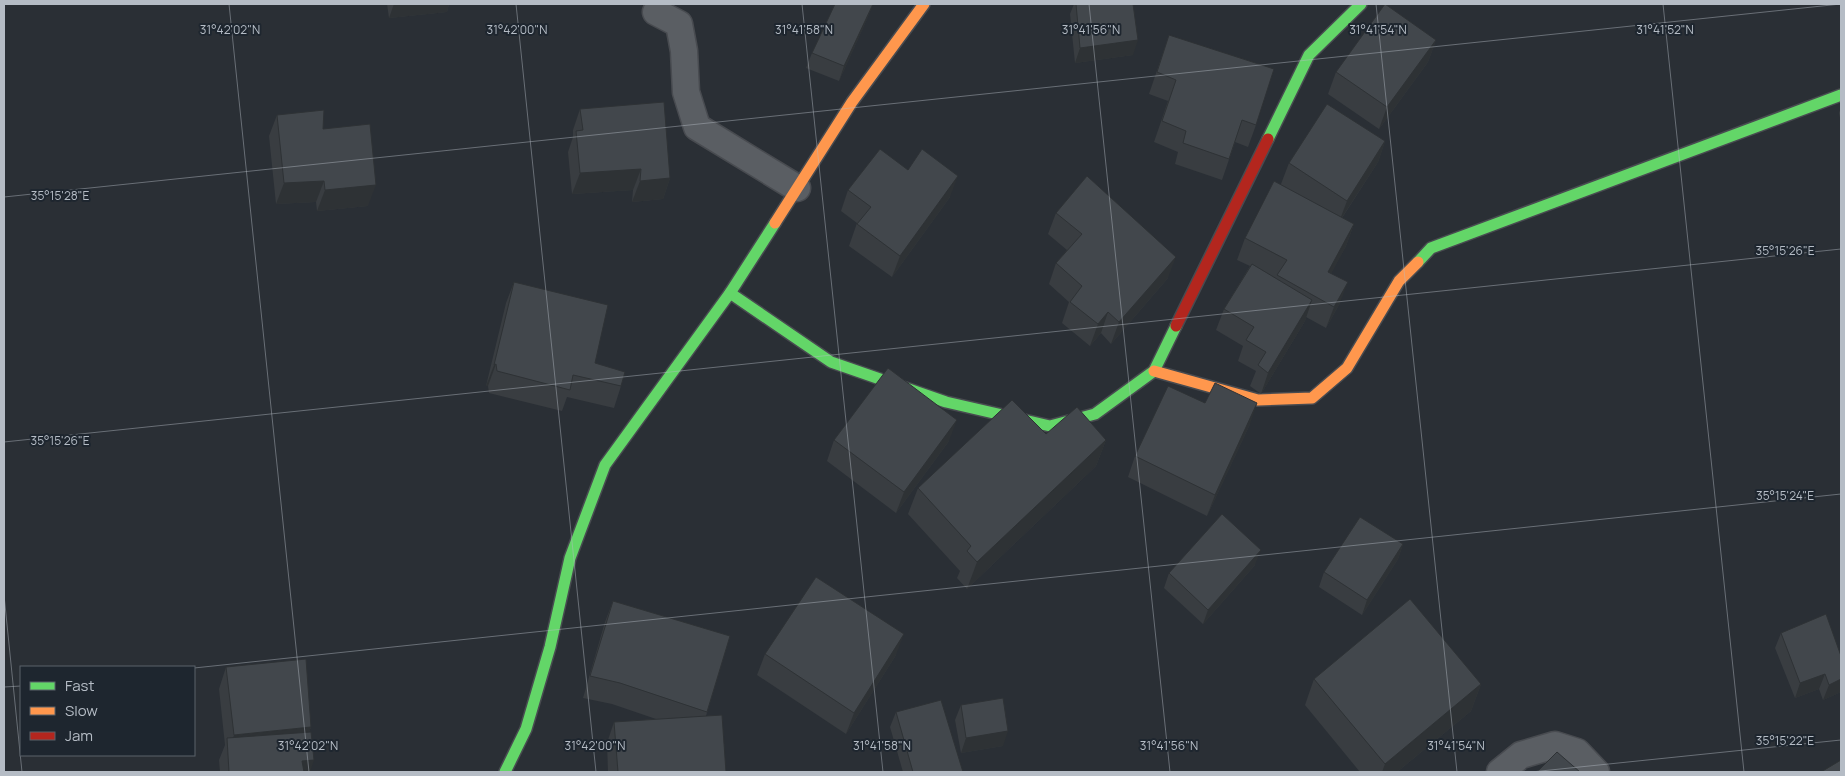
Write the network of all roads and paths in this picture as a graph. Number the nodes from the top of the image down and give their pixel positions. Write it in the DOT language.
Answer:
graph roads {
  1 [pos="924,4"];
  2 [pos="1361,4"];
  3 [pos="656,12"];
  4 [pos="1841,95"];
  5 [pos="797,188"];
  6 [pos="730,293"];
  7 [pos="1154,371"];
  8 [pos="505,772"];
  9 [pos="1500,772"];
  10 [pos="1596,772"];
  1 -- 5 [label="street"];
  2 -- 7 [label="street"];
  3 -- 5 [label="street"];
  4 -- 7 [label="street"];
  5 -- 6 [label="street"];
  6 -- 7 [label="street"];
  6 -- 8 [label="street"];
  9 -- 10 [label="street"];
}
